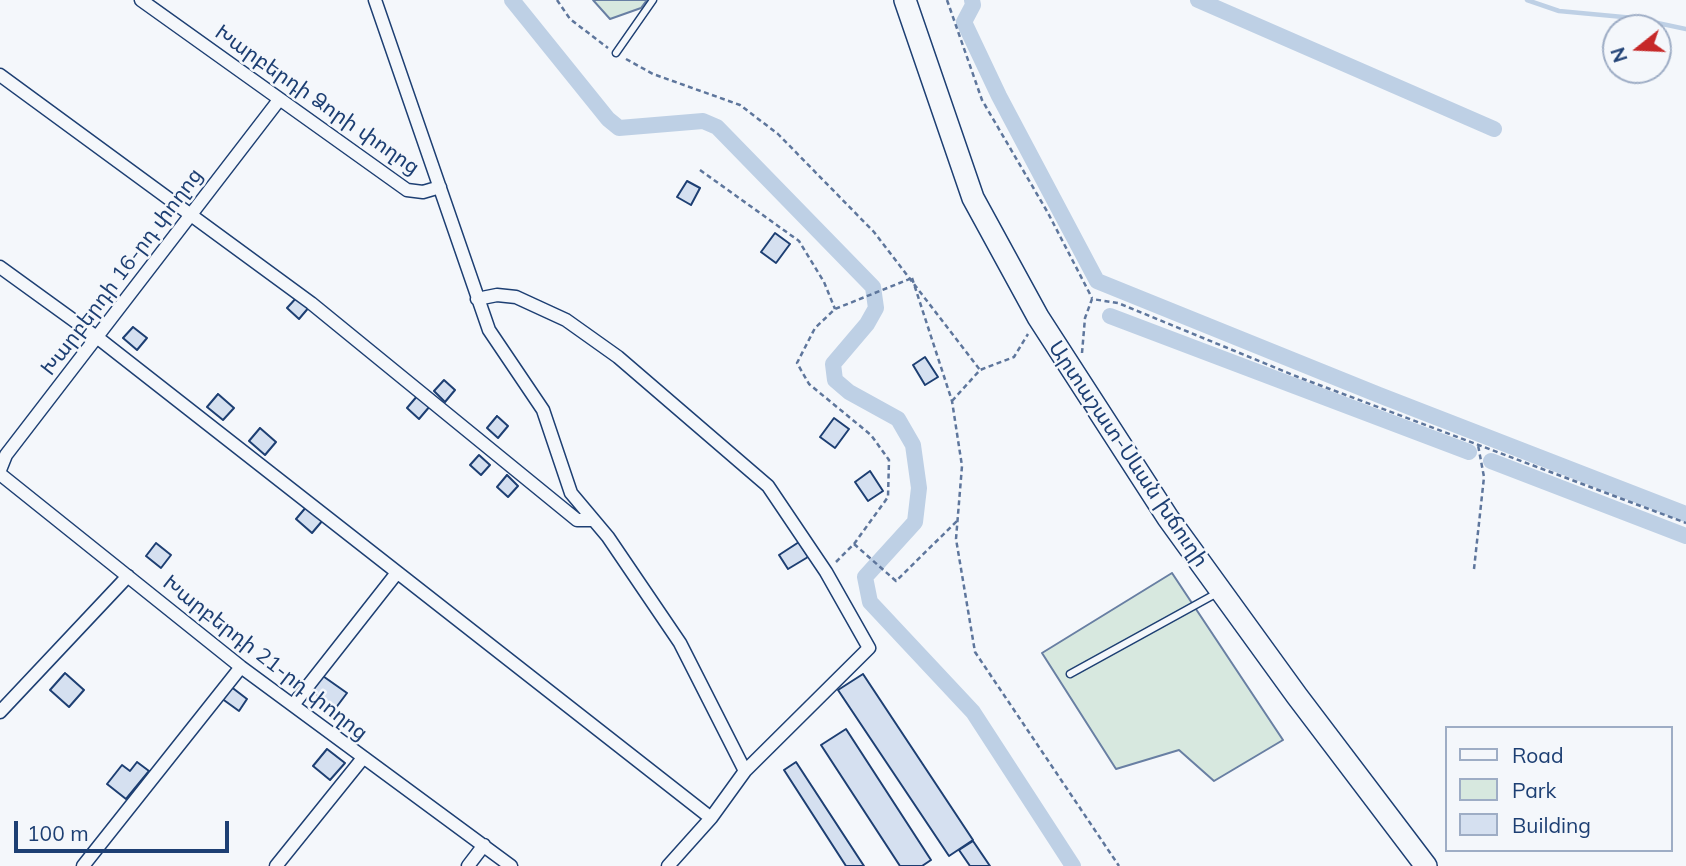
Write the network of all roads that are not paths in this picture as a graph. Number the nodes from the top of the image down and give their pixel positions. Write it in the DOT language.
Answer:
graph roads {
  1 [pos="141,0"];
  2 [pos="375,0"];
  3 [pos="653,0"];
  4 [pos="905,0"];
  5 [pos="615,53"];
  6 [pos="0,75"];
  7 [pos="279,100"];
  8 [pos="440,187"];
  9 [pos="189,214"];
  10 [pos="0,267"];
  11 [pos="477,299"];
  12 [pos="98,338"];
  13 [pos="0,472"];
  14 [pos="592,520"];
  15 [pos="396,574"];
  16 [pos="128,576"];
  17 [pos="1220,591"];
  18 [pos="241,667"];
  19 [pos="1070,674"];
  20 [pos="293,705"];
  21 [pos="0,712"];
  22 [pos="363,758"];
  23 [pos="745,771"];
  24 [pos="711,818"];
  25 [pos="484,845"];
  26 [pos="83,866"];
  27 [pos="276,866"];
  28 [pos="468,866"];
  29 [pos="510,866"];
  30 [pos="668,866"];
  31 [pos="1426,866"];
  1 -- 7 [label="street, Խարբերդի Ձորի փողոց"];
  2 -- 8 [label="street"];
  3 -- 5 [label="lane"];
  4 -- 17 [label="main road, Արտաշատ-Սևան խճուղի"];
  6 -- 9 [label="street"];
  7 -- 8 [label="street, Խարբերդի Ձորի փողոց"];
  7 -- 9 [label="street, Խարբերդի 16-րդ փողոց"];
  8 -- 11 [label="street"];
  9 -- 12 [label="street, Խարբերդի 16-րդ փողոց"];
  9 -- 14 [label="street"];
  10 -- 12 [label="street"];
  11 -- 14 [label="street"];
  11 -- 23 [label="street"];
  12 -- 13 [label="street, Խարբերդի 16-րդ փողոց"];
  12 -- 15 [label="street"];
  13 -- 16 [label="street, Խարբերդի 21-րդ փողոց"];
  14 -- 23 [label="street"];
  15 -- 20 [label="street"];
  15 -- 24 [label="street"];
  16 -- 18 [label="street, Խարբերդի 21-րդ փողոց"];
  16 -- 21 [label="street"];
  17 -- 19 [label="lane"];
  17 -- 31 [label="main road, Արտաշատ-Սևան խճուղի"];
  18 -- 20 [label="street, Խարբերդի 21-րդ փողոց"];
  18 -- 26 [label="street"];
  20 -- 22 [label="street, Խարբերդի 21-րդ փողոց"];
  22 -- 25 [label="street, Խարբերդի 21-րդ փողոց"];
  22 -- 27 [label="street"];
  23 -- 24 [label="street"];
  24 -- 30 [label="street"];
  25 -- 28 [label="street"];
  25 -- 29 [label="street, Խարբերդի 21-րդ փողոց"];
}
